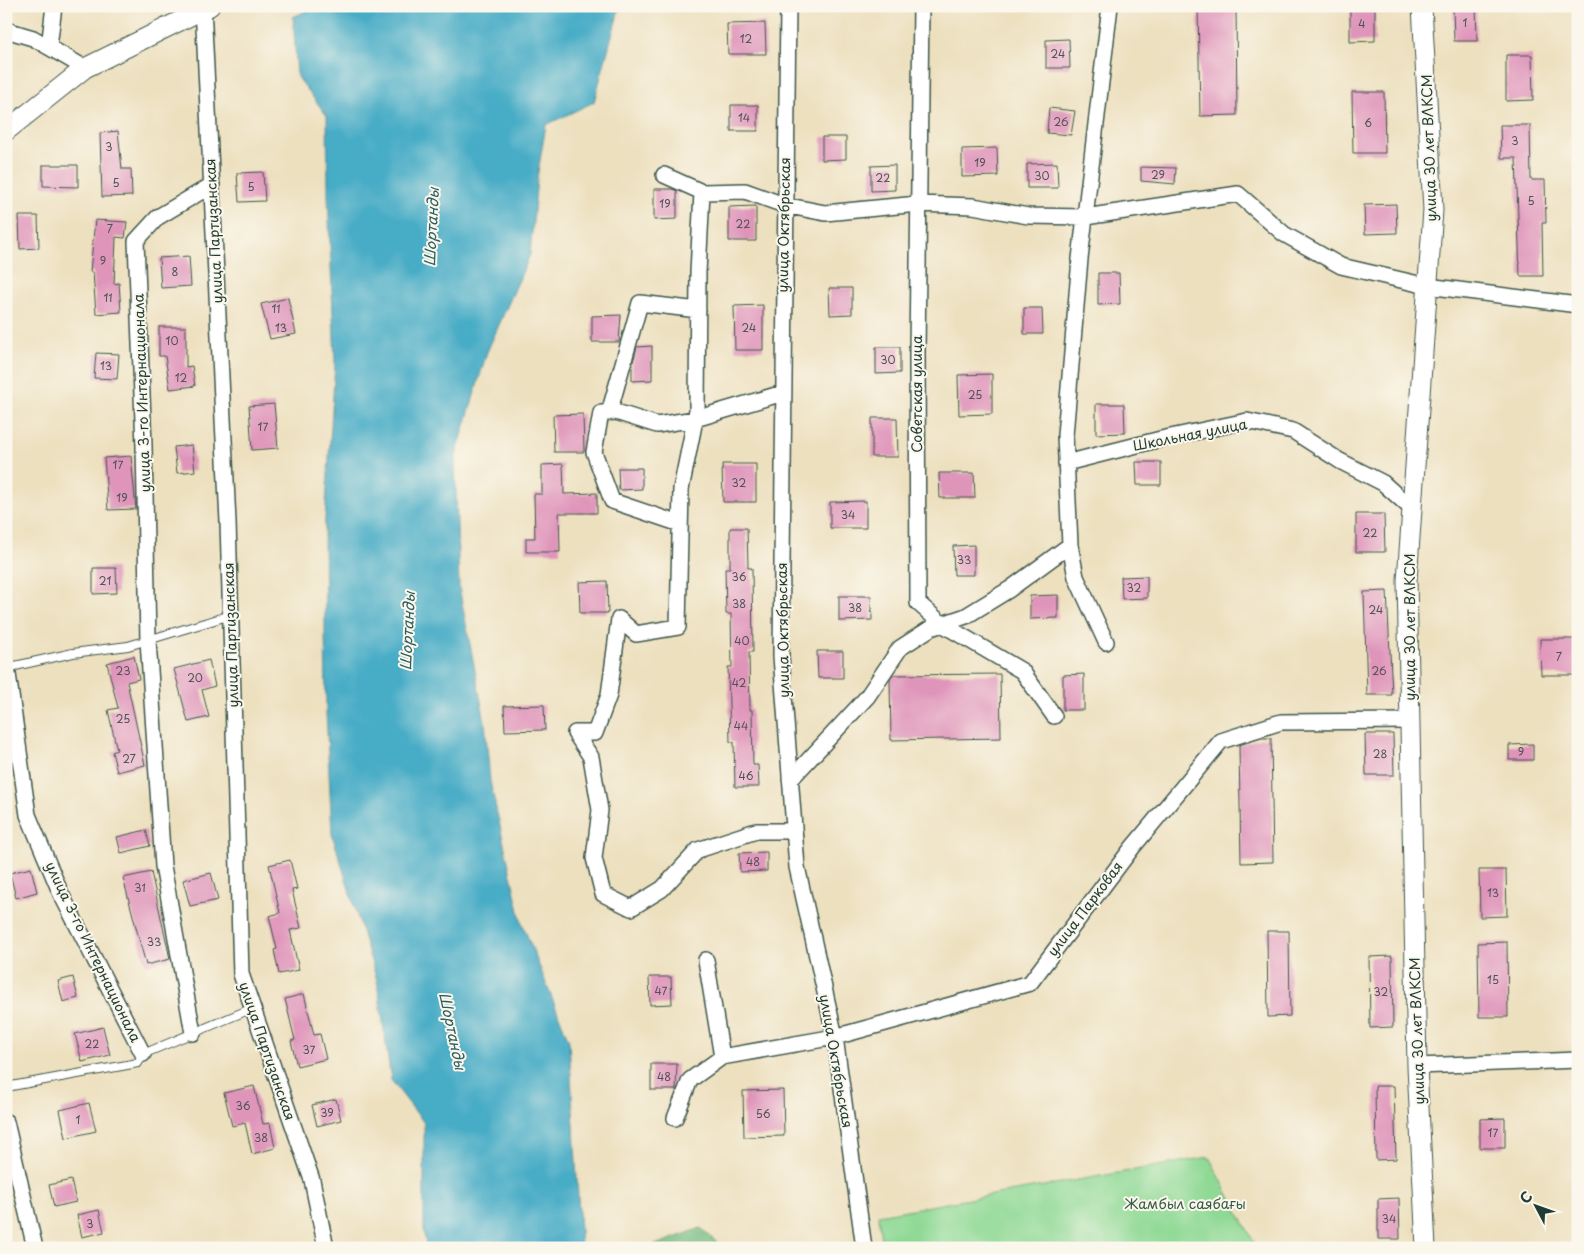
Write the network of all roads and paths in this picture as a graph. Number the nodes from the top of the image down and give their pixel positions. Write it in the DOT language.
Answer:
graph roads {
  1 [pos="54,6"];
  2 [pos="788,6"];
  3 [pos="921,6"];
  4 [pos="1110,6"];
  5 [pos="1422,6"];
  6 [pos="205,8"];
  7 [pos="6,30"];
  8 [pos="49,48"];
  9 [pos="84,68"];
  10 [pos="6,130"];
  11 [pos="664,175"];
  12 [pos="212,185"];
  13 [pos="702,192"];
  14 [pos="918,204"];
  15 [pos="784,205"];
  16 [pos="1085,217"];
  17 [pos="1426,286"];
  18 [pos="1578,305"];
  19 [pos="698,310"];
  20 [pos="783,393"];
  21 [pos="609,413"];
  22 [pos="695,418"];
  23 [pos="1066,463"];
  24 [pos="1412,509"];
  25 [pos="680,524"];
  26 [pos="1070,545"];
  27 [pos="231,615"];
  28 [pos="942,624"];
  29 [pos="148,640"];
  30 [pos="1106,642"];
  31 [pos="7,668"];
  32 [pos="1054,716"];
  33 [pos="1410,721"];
  34 [pos="790,780"];
  35 [pos="794,831"];
  36 [pos="706,960"];
  37 [pos="253,1008"];
  38 [pos="194,1033"];
  39 [pos="835,1037"];
  40 [pos="143,1054"];
  41 [pos="722,1057"];
  42 [pos="1578,1060"];
  43 [pos="1417,1066"];
  44 [pos="6,1087"];
  45 [pos="675,1118"];
  46 [pos="6,1122"];
  47 [pos="35,1248"];
  48 [pos="326,1248"];
  49 [pos="864,1248"];
  50 [pos="1426,1248"];
  1 -- 8 [label="street"];
  2 -- 15 [label="street, улица Октябрьская"];
  3 -- 14 [label="street, Советская улица"];
  4 -- 16 [label="street"];
  5 -- 17 [label="street, улица 30 лет ВЛКСМ"];
  6 -- 9 [label="street"];
  6 -- 12 [label="street, улица Партизанская"];
  7 -- 8 [label="street"];
  8 -- 9 [label="street"];
  9 -- 10 [label="street"];
  11 -- 13 [label="street"];
  12 -- 27 [label="street, улица Партизанская"];
  12 -- 29 [label="street, улица 3-го Интернационала"];
  13 -- 15 [label="street"];
  13 -- 19 [label="street"];
  14 -- 15 [label="street"];
  14 -- 16 [label="street"];
  14 -- 28 [label="street, Советская улица"];
  15 -- 20 [label="street, улица Октябрьская"];
  16 -- 17 [label="street"];
  16 -- 23 [label="street"];
  17 -- 18 [label="street"];
  17 -- 24 [label="street, улица 30 лет ВЛКСМ"];
  19 -- 21 [label="street"];
  19 -- 22 [label="street"];
  20 -- 22 [label="street"];
  20 -- 34 [label="street, улица Октябрьская"];
  21 -- 22 [label="street"];
  21 -- 25 [label="street"];
  22 -- 25 [label="street"];
  23 -- 24 [label="street, Школьная улица"];
  23 -- 26 [label="street"];
  24 -- 33 [label="street, улица 30 лет ВЛКСМ"];
  25 -- 35 [label="street"];
  26 -- 28 [label="street"];
  26 -- 30 [label="street"];
  27 -- 29 [label="lane"];
  27 -- 37 [label="street, улица Партизанская"];
  28 -- 32 [label="street, Советская улица"];
  28 -- 34 [label="street"];
  29 -- 31 [label="lane, улица 3-го Интернационала"];
  29 -- 38 [label="street, улица 3-го Интернационала"];
  31 -- 40 [label="street, улица 3-го Интернационала"];
  33 -- 39 [label="street, улица Парковая"];
  33 -- 43 [label="street, улица 30 лет ВЛКСМ"];
  34 -- 35 [label="street, улица Октябрьская"];
  35 -- 39 [label="street, улица Октябрьская"];
  36 -- 41 [label="street"];
  37 -- 38 [label="lane"];
  37 -- 48 [label="street, улица Партизанская"];
  38 -- 40 [label="lane"];
  39 -- 41 [label="street, улица Парковая"];
  39 -- 49 [label="street, улица Октябрьская"];
  40 -- 44 [label="lane"];
  41 -- 45 [label="street, улица Парковая"];
  42 -- 43 [label="street"];
  43 -- 50 [label="street, улица 30 лет ВЛКСМ"];
  46 -- 47 [label="street"];
}
